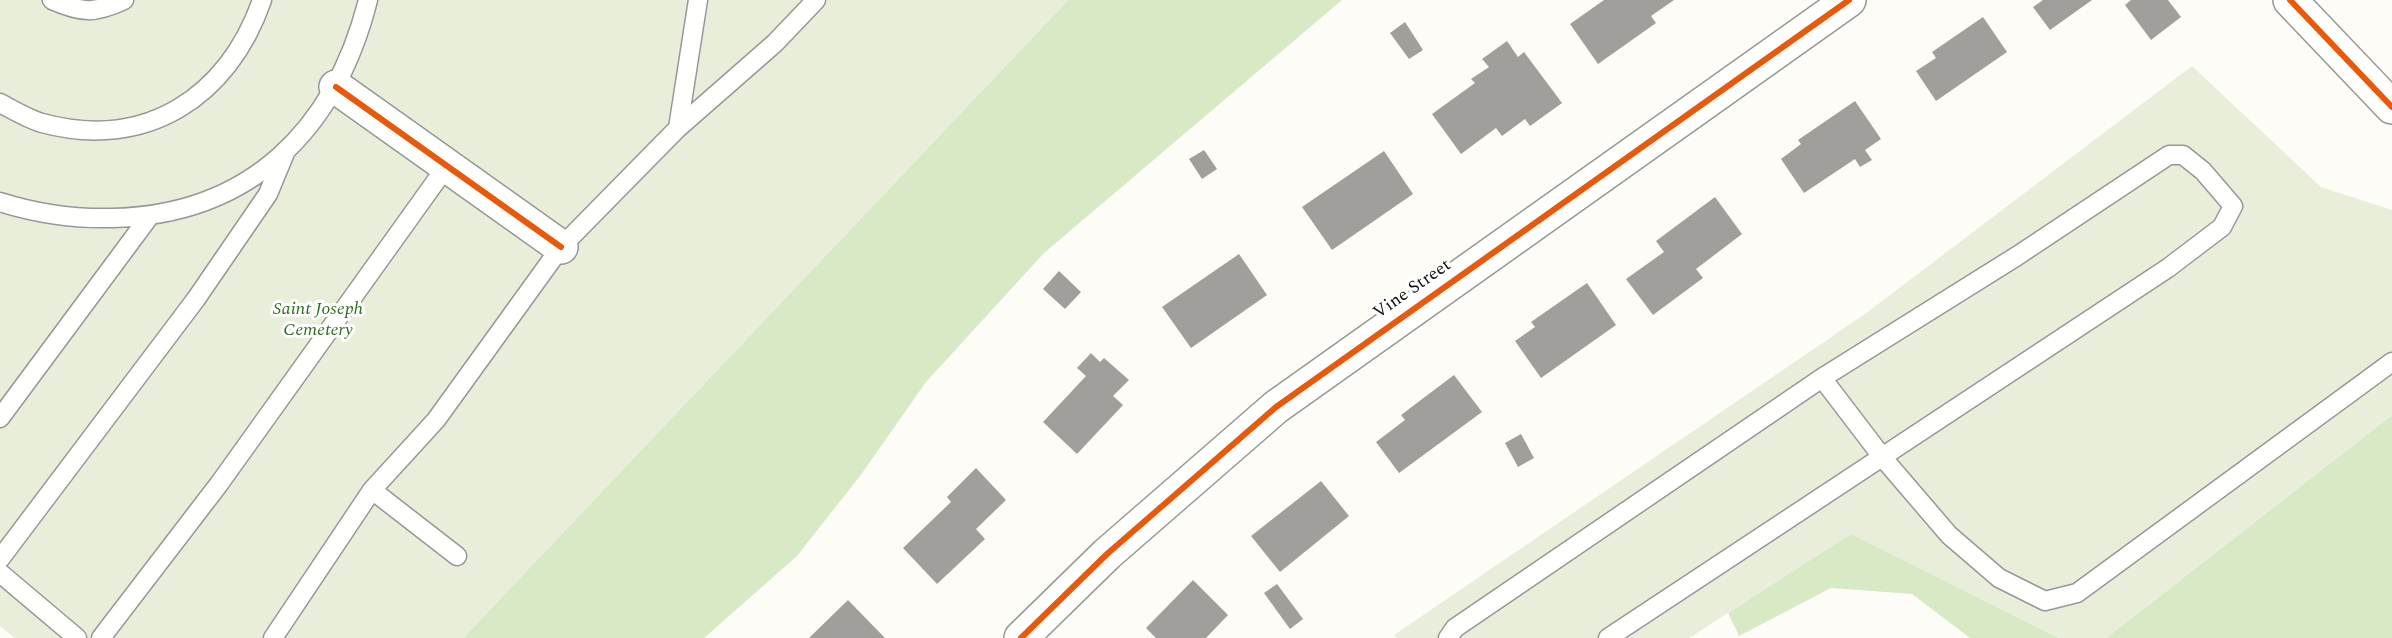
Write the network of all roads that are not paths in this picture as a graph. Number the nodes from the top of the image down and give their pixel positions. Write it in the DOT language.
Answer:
graph roads {
  1 [pos="52,0"];
  2 [pos="124,0"];
  3 [pos="262,0"];
  4 [pos="368,0"];
  5 [pos="698,0"];
  6 [pos="816,0"];
  7 [pos="1849,0"];
  8 [pos="2290,0"];
  9 [pos="336,87"];
  10 [pos="0,103"];
  11 [pos="2392,107"];
  12 [pos="678,128"];
  13 [pos="285,153"];
  14 [pos="446,167"];
  15 [pos="6,204"];
  16 [pos="148,217"];
  17 [pos="0,220"];
  18 [pos="561,247"];
  19 [pos="2392,362"];
  20 [pos="1822,378"];
  21 [pos="0,418"];
  22 [pos="1883,458"];
  23 [pos="372,490"];
  24 [pos="457,556"];
  25 [pos="0,559"];
  26 [pos="0,573"];
  27 [pos="77,638"];
  28 [pos="101,638"];
  29 [pos="273,638"];
  30 [pos="1021,638"];
  31 [pos="1448,638"];
  32 [pos="1608,638"];
  1 -- 2 [label="lane"];
  3 -- 10 [label="lane"];
  4 -- 9 [label="lane"];
  5 -- 12 [label="lane"];
  6 -- 12 [label="lane"];
  7 -- 30 [label="street, Vine Street"];
  8 -- 11 [label="street"];
  9 -- 13 [label="lane"];
  9 -- 14 [label="street"];
  12 -- 18 [label="lane"];
  13 -- 16 [label="lane"];
  13 -- 25 [label="lane"];
  14 -- 18 [label="street"];
  14 -- 28 [label="lane"];
  15 -- 16 [label="lane"];
  15 -- 17 [label="lane"];
  16 -- 21 [label="lane"];
  18 -- 23 [label="lane"];
  19 -- 22 [label="lane"];
  20 -- 22 [label="lane"];
  20 -- 22 [label="lane"];
  20 -- 31 [label="lane"];
  22 -- 32 [label="lane"];
  23 -- 24 [label="lane"];
  23 -- 29 [label="lane"];
  26 -- 27 [label="lane"];
}
